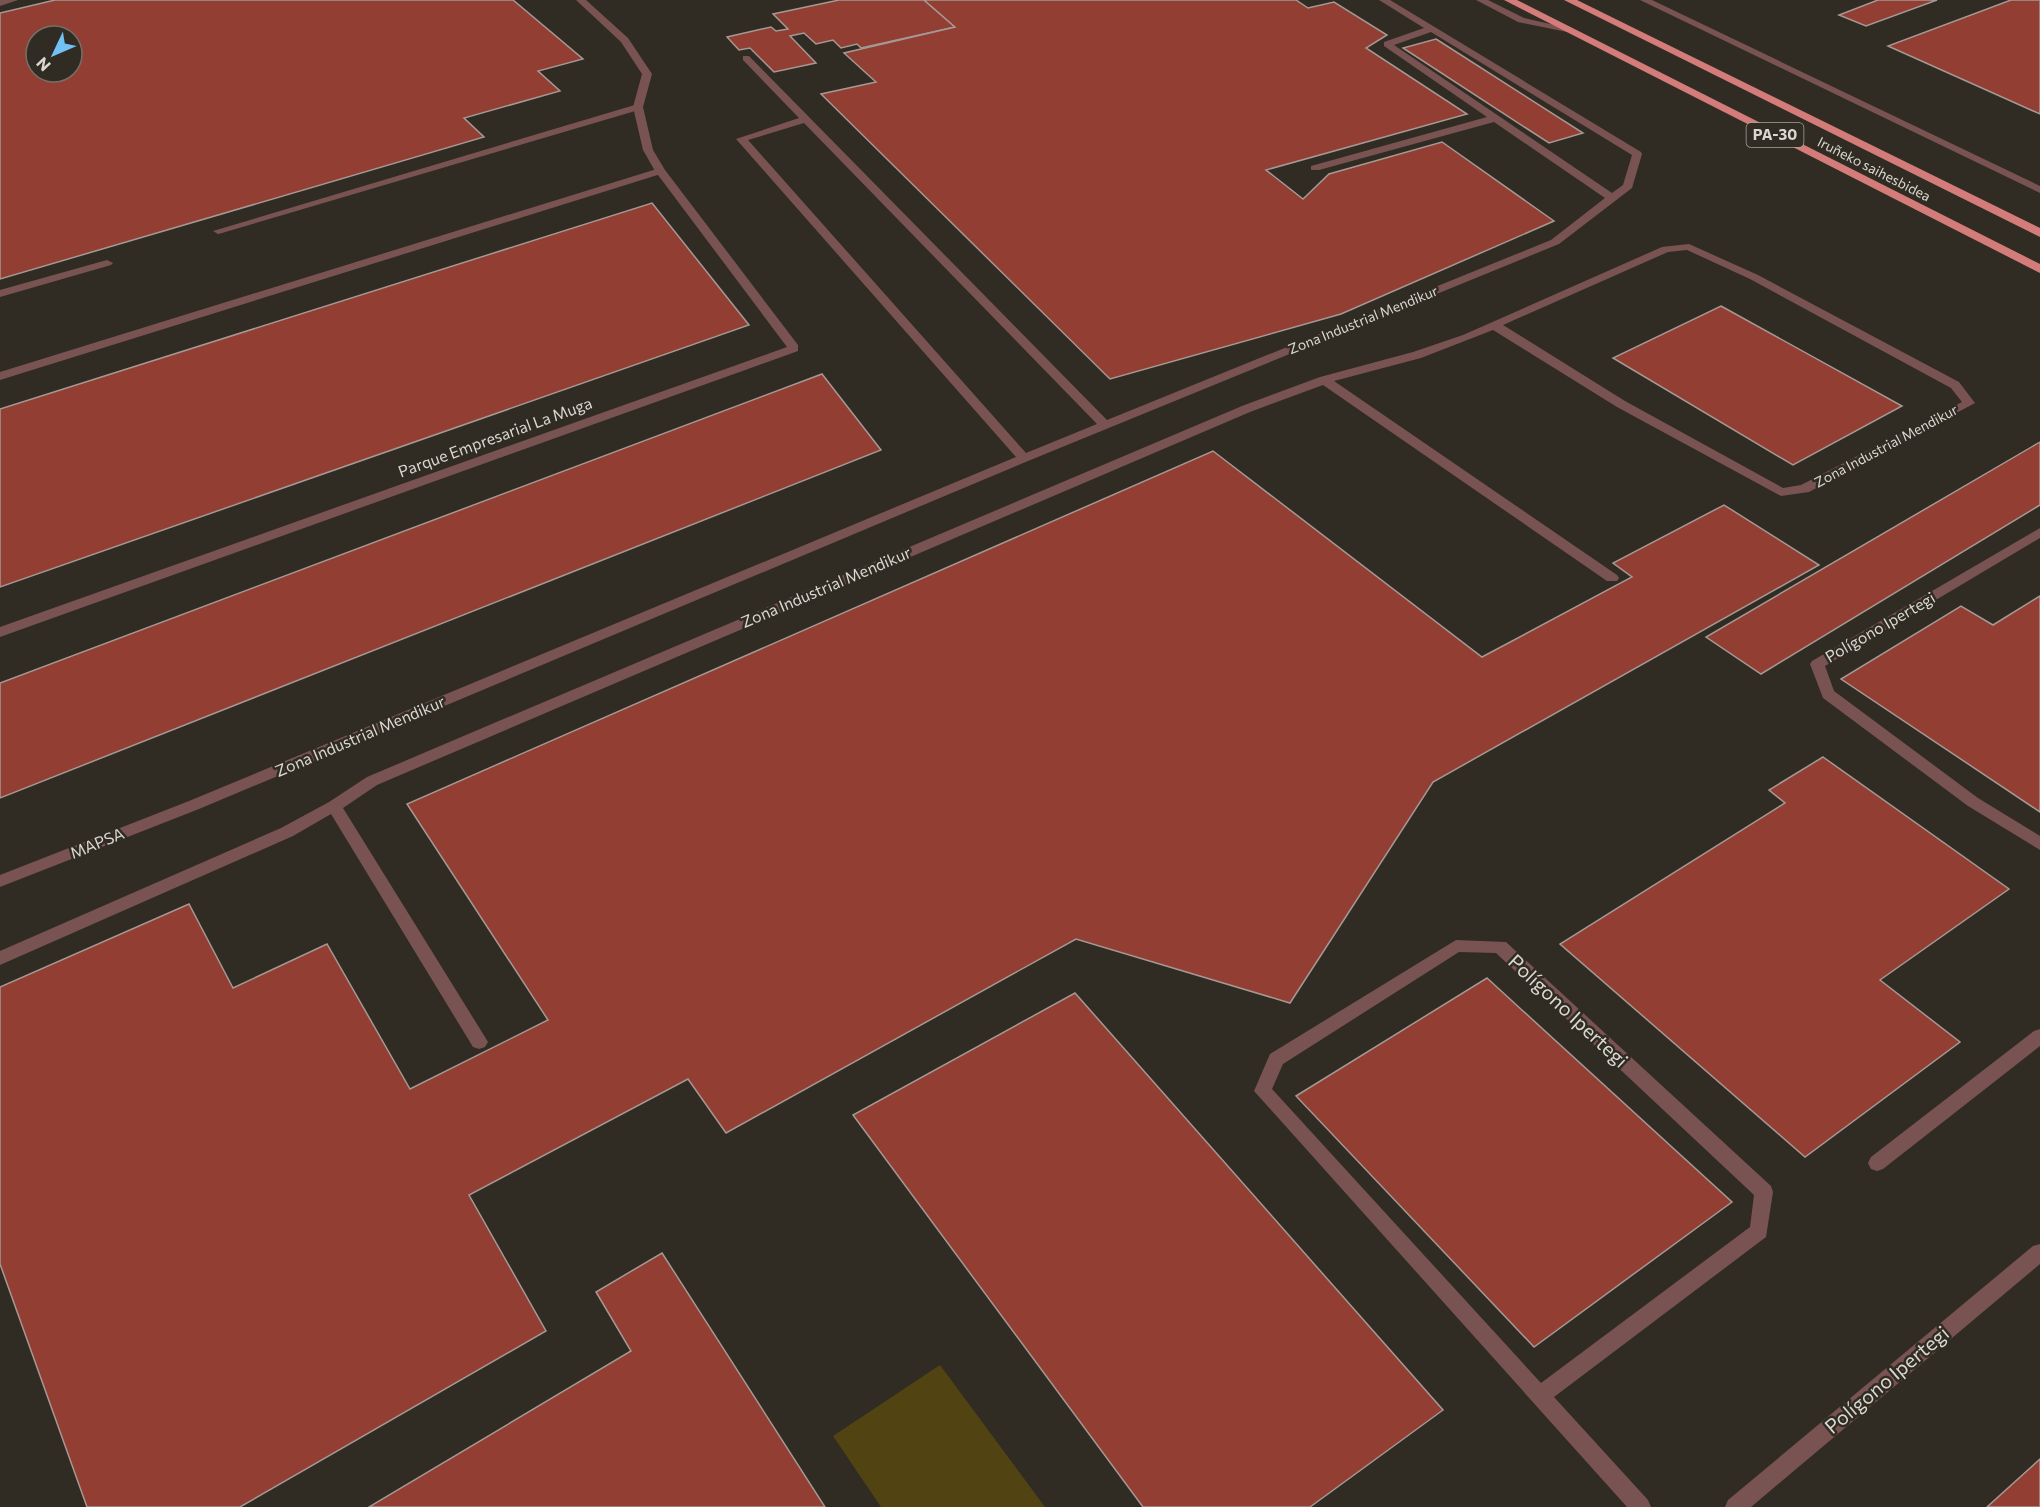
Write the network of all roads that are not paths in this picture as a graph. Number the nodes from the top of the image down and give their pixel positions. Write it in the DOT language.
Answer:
graph roads {
  1 [pos="13,0"];
  2 [pos="581,0"];
  3 [pos="1384,0"];
  4 [pos="1481,0"];
  5 [pos="1509,0"];
  6 [pos="1569,0"];
  7 [pos="1645,0"];
  8 [pos="0,3"];
  9 [pos="1567,29"];
  10 [pos="1432,30"];
  11 [pos="746,58"];
  12 [pos="638,107"];
  13 [pos="1496,118"];
  14 [pos="806,119"];
  15 [pos="1315,168"];
  16 [pos="660,171"];
  17 [pos="2040,190"];
  18 [pos="1612,198"];
  19 [pos="218,231"];
  20 [pos="2040,233"];
  21 [pos="107,263"];
  22 [pos="2040,270"];
  23 [pos="0,294"];
  24 [pos="1494,325"];
  25 [pos="0,376"];
  26 [pos="1324,380"];
  27 [pos="1105,425"];
  28 [pos="1024,458"];
  29 [pos="2040,532"];
  30 [pos="1612,578"];
  31 [pos="0,632"];
  32 [pos="194,805"];
  33 [pos="334,806"];
  34 [pos="2040,844"];
  35 [pos="0,881"];
  36 [pos="0,958"];
  37 [pos="2040,1036"];
  38 [pos="479,1042"];
  39 [pos="1876,1163"];
  40 [pos="2040,1252"];
  41 [pos="1540,1396"];
  42 [pos="1641,1507"];
  43 [pos="1735,1507"];
  1 -- 8 [label="street"];
  2 -- 12 [label="street, Parque Empresarial La Muga"];
  3 -- 10 [label="street, Zona Industrial Mendikur"];
  4 -- 9 [label="street, Iruñeko saihesbidea"];
  5 -- 9 [label="highway, Iruñeko saihesbidea / PA-30"];
  6 -- 20 [label="highway, Iruñeko saihesbidea / PA-30"];
  7 -- 17 [label="street"];
  9 -- 22 [label="highway, Iruñeko saihesbidea / PA-30"];
  10 -- 13 [label="street"];
  10 -- 18 [label="street, Zona Industrial Mendikur"];
  11 -- 14 [label="street"];
  12 -- 16 [label="street, Parque Empresarial La Muga"];
  12 -- 19 [label="street"];
  13 -- 15 [label="street"];
  13 -- 18 [label="street"];
  14 -- 27 [label="street"];
  14 -- 28 [label="street"];
  16 -- 25 [label="street"];
  16 -- 31 [label="street, Parque Empresarial La Muga"];
  18 -- 27 [label="street, Zona Industrial Mendikur"];
  21 -- 23 [label="street"];
  24 -- 24 [label="street, Zona Industrial Mendikur"];
  24 -- 26 [label="street, Zona Industrial Mendikur"];
  26 -- 30 [label="street"];
  26 -- 33 [label="street, Zona Industrial Mendikur"];
  27 -- 28 [label="street, Zona Industrial Mendikur"];
  28 -- 32 [label="street, Zona Industrial Mendikur"];
  29 -- 34 [label="street, Polígono Ipertegi"];
  32 -- 35 [label="street, MAPSA"];
  33 -- 36 [label="street, Zona Industrial Mendikur"];
  33 -- 38 [label="street"];
  37 -- 39 [label="street"];
  40 -- 43 [label="street, Polígono Ipertegi"];
  41 -- 41 [label="street, Polígono Ipertegi"];
  41 -- 42 [label="street, Polígono Ipertegi"];
}
